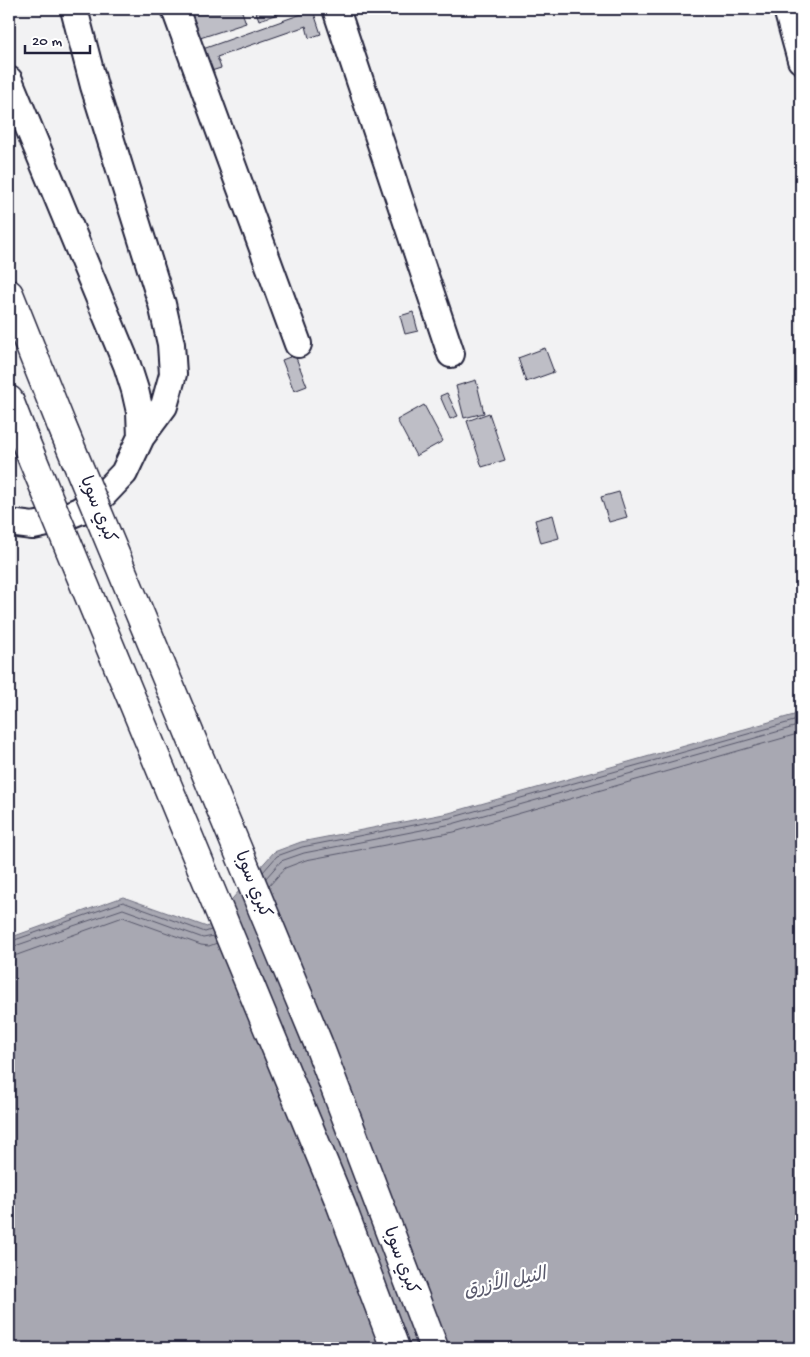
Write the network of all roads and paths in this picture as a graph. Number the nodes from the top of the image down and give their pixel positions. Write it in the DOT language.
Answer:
graph roads {
  1 [pos="74,9"];
  2 [pos="175,9"];
  3 [pos="336,9"];
  4 [pos="786,9"];
  5 [pos="801,60"];
  6 [pos="9,80"];
  7 [pos="9,294"];
  8 [pos="298,344"];
  9 [pos="451,354"];
  10 [pos="9,400"];
  11 [pos="141,436"];
  12 [pos="9,523"];
  13 [pos="395,1348"];
  14 [pos="434,1348"];
  1 -- 11 [label="street"];
  2 -- 8 [label="street"];
  3 -- 9 [label="street"];
  4 -- 5 [label="street"];
  6 -- 11 [label="street"];
  7 -- 14 [label="highway, كبري سوبا, bridge"];
  10 -- 13 [label="highway, كبري سوبا, bridge"];
  11 -- 12 [label="street"];
}
